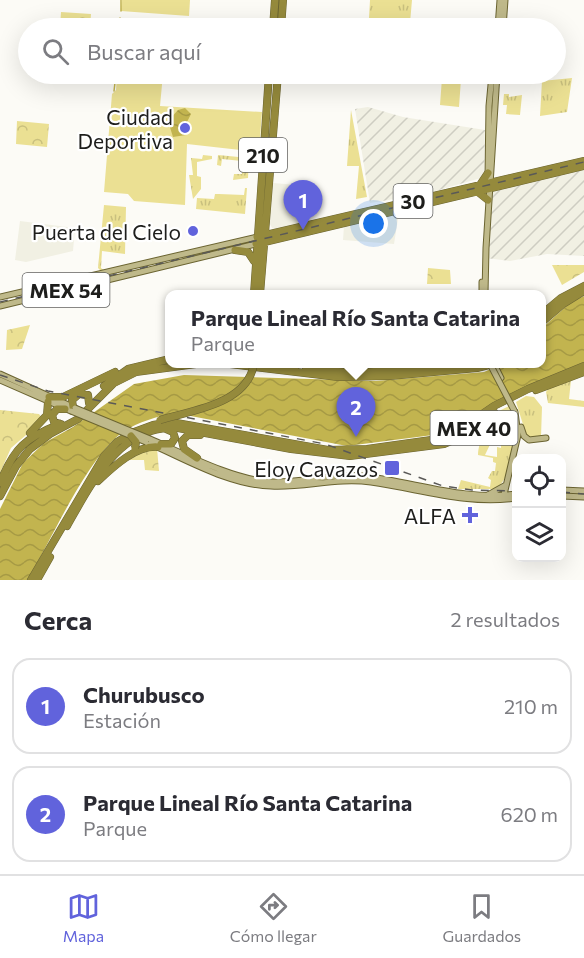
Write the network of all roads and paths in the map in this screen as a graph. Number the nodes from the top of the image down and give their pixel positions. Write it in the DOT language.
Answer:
graph roads {
  1 [pos="275,0"];
  2 [pos="500,0"];
  3 [pos="505,0"];
  4 [pos="283,1"];
  5 [pos="274,18"];
  6 [pos="282,18"];
  7 [pos="499,18"];
  8 [pos="504,18"];
  9 [pos="268,84"];
  10 [pos="277,84"];
  11 [pos="491,84"];
  12 [pos="496,84"];
  13 [pos="584,161"];
  14 [pos="584,166"];
  15 [pos="488,173"];
  16 [pos="487,191"];
  17 [pos="267,214"];
  18 [pos="337,222"];
  19 [pos="285,231"];
  20 [pos="260,240"];
  21 [pos="235,250"];
  22 [pos="255,266"];
  23 [pos="131,274"];
  24 [pos="584,285"];
  25 [pos="255,290"];
  26 [pos="256,290"];
  27 [pos="484,290"];
  28 [pos="584,291"];
  29 [pos="0,297"];
  30 [pos="0,306"];
  31 [pos="546,311"];
  32 [pos="546,319"];
  33 [pos="165,360"];
  34 [pos="149,363"];
  35 [pos="165,365"];
  36 [pos="584,366"];
  37 [pos="165,367"];
  38 [pos="157,368"];
  39 [pos="252,368"];
  40 [pos="265,368"];
  41 [pos="307,368"];
  42 [pos="416,368"];
  43 [pos="477,368"];
  44 [pos="495,368"];
  45 [pos="408,369"];
  46 [pos="584,372"];
  47 [pos="0,374"];
  48 [pos="0,380"];
  49 [pos="48,399"];
  50 [pos="89,403"];
  51 [pos="71,409"];
  52 [pos="517,412"];
  53 [pos="61,424"];
  54 [pos="153,424"];
  55 [pos="161,424"];
  56 [pos="521,427"];
  57 [pos="50,434"];
  58 [pos="213,435"];
  59 [pos="132,436"];
  60 [pos="545,438"];
  61 [pos="148,440"];
  62 [pos="22,445"];
  63 [pos="159,446"];
  64 [pos="117,450"];
  65 [pos="328,450"];
  66 [pos="300,451"];
  67 [pos="197,459"];
  68 [pos="207,466"];
  69 [pos="6,468"];
  70 [pos="508,481"];
  71 [pos="0,483"];
  72 [pos="90,489"];
  73 [pos="566,490"];
  74 [pos="584,491"];
  75 [pos="510,495"];
  76 [pos="0,496"];
  77 [pos="566,496"];
  78 [pos="484,497"];
  79 [pos="584,497"];
  80 [pos="37,576"];
  81 [pos="31,580"];
  1 -- 5 [label="highway"];
  2 -- 7 [label="main road"];
  3 -- 8 [label="main road"];
  4 -- 6 [label="highway"];
  9 -- 20 [label="highway, 210"];
  10 -- 17 [label="highway, 210"];
  11 -- 15 [label="main road"];
  12 -- 16 [label="main road"];
  13 -- 16 [label="highway, 30"];
  14 -- 16 [label="highway, 30"];
  15 -- 16 [label="highway"];
  16 -- 18 [label="highway, 30"];
  16 -- 27 [label="main road"];
  17 -- 19 [label="highway"];
  17 -- 20 [label="highway, 210"];
  18 -- 19 [label="highway, 30"];
  18 -- 20 [label="highway, 30"];
  19 -- 20 [label="highway, 30"];
  20 -- 21 [label="main road, 30"];
  20 -- 22 [label="highway, 210"];
  20 -- 26 [label="highway, 210"];
  20 -- 29 [label="main road, 30"];
  21 -- 22 [label="highway"];
  21 -- 23 [label="main road, 30"];
  22 -- 25 [label="highway, 210"];
  23 -- 30 [label="main road, MEX 54"];
  24 -- 31 [label="highway"];
  28 -- 32 [label="highway"];
  33 -- 34 [label="highway"];
  34 -- 49 [label="highway"];
  34 -- 50 [label="highway"];
  35 -- 38 [label="highway"];
  36 -- 65 [label="highway, MEX 40"];
  37 -- 38 [label="highway"];
  38 -- 57 [label="highway"];
  39 -- 55 [label="highway, bridge"];
  40 -- 43 [label="highway"];
  41 -- 45 [label="highway"];
  42 -- 45 [label="highway"];
  44 -- 52 [label="main road, bridge"];
  46 -- 66 [label="highway, MEX 40"];
  47 -- 49 [label="main road"];
  48 -- 49 [label="main road"];
  49 -- 51 [label="main road"];
  49 -- 62 [label="highway"];
  50 -- 51 [label="highway"];
  50 -- 53 [label="highway"];
  51 -- 53 [label="highway"];
  51 -- 59 [label="main road, bridge"];
  51 -- 61 [label="main road, bridge"];
  52 -- 56 [label="main road"];
  52 -- 70 [label="main road"];
  53 -- 62 [label="highway"];
  54 -- 55 [label="highway"];
  54 -- 65 [label="highway, MEX 40"];
  54 -- 80 [label="highway, MEX 40"];
  55 -- 58 [label="highway, MEX 40"];
  55 -- 63 [label="highway"];
  55 -- 64 [label="highway, MEX 40"];
  56 -- 60 [label="main road"];
  56 -- 75 [label="main road"];
  57 -- 69 [label="highway"];
  57 -- 76 [label="highway"];
  58 -- 66 [label="highway, MEX 40"];
  58 -- 67 [label="highway"];
  59 -- 61 [label="main road, bridge"];
  59 -- 64 [label="highway, bridge"];
  61 -- 63 [label="main road"];
  62 -- 69 [label="highway"];
  63 -- 67 [label="main road"];
  63 -- 68 [label="main road"];
  63 -- 72 [label="highway"];
  64 -- 72 [label="highway, MEX 40"];
  65 -- 66 [label="highway"];
  67 -- 68 [label="main road"];
  68 -- 75 [label="main road"];
  68 -- 78 [label="main road"];
  69 -- 71 [label="highway"];
  70 -- 75 [label="main road"];
  70 -- 78 [label="main road"];
  72 -- 80 [label="highway, MEX 40"];
  73 -- 74 [label="main road"];
  75 -- 78 [label="main road"];
  77 -- 79 [label="main road"];
  80 -- 81 [label="highway, MEX 40"];
}
